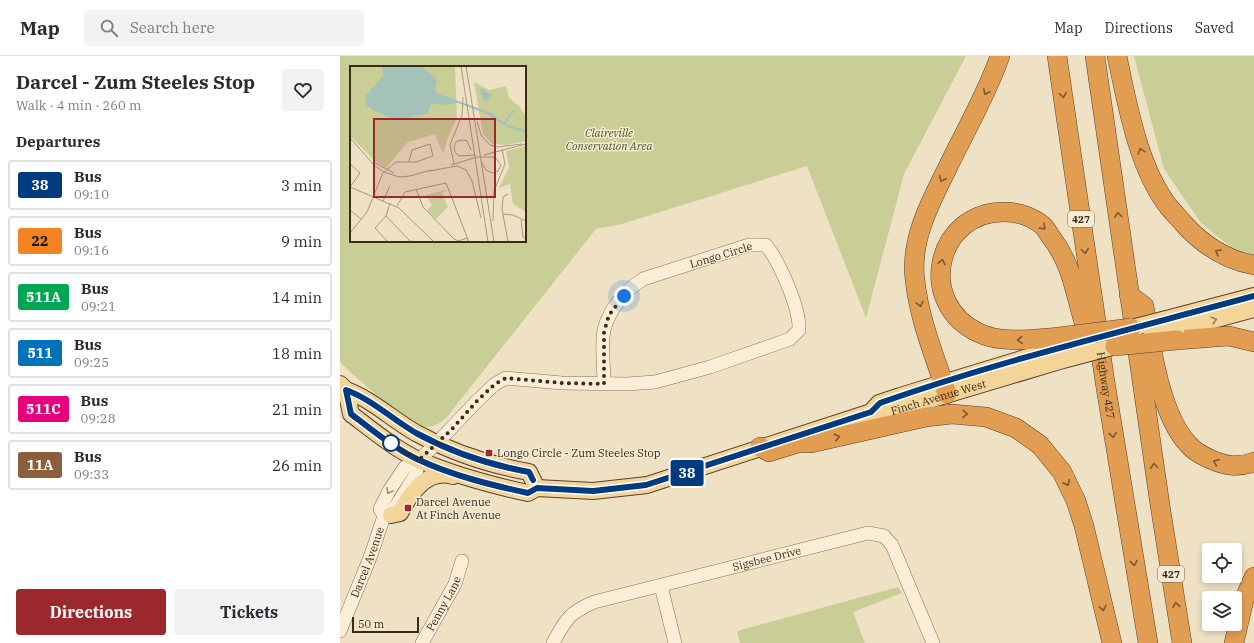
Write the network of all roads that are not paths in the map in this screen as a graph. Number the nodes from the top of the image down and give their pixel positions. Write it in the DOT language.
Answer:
graph roads {
  1 [pos="1000,56"];
  2 [pos="1057,56"];
  3 [pos="1095,56"];
  4 [pos="1117,56"];
  5 [pos="1254,265"];
  6 [pos="1129,295"];
  7 [pos="1254,296"];
  8 [pos="1254,309"];
  9 [pos="1131,328"];
  10 [pos="1176,329"];
  11 [pos="1254,342"];
  12 [pos="1115,346"];
  13 [pos="1061,348"];
  14 [pos="1105,382"];
  15 [pos="604,384"];
  16 [pos="343,387"];
  17 [pos="945,388"];
  18 [pos="437,443"];
  19 [pos="760,447"];
  20 [pos="419,460"];
  21 [pos="1254,462"];
  22 [pos="490,484"];
  23 [pos="537,488"];
  24 [pos="387,516"];
  25 [pos="462,561"];
  26 [pos="1254,577"];
  27 [pos="661,586"];
  28 [pos="340,630"];
  29 [pos="422,643"];
  30 [pos="553,643"];
  31 [pos="675,643"];
  32 [pos="933,643"];
  33 [pos="1112,643"];
  34 [pos="1148,643"];
  35 [pos="1182,643"];
  36 [pos="1234,643"];
  1 -- 17 [label="highway, one-way"];
  2 -- 14 [label="highway, Highway 427 / 427, one-way"];
  6 -- 3 [label="highway, 427, one-way"];
  5 -- 4 [label="highway, one-way"];
  21 -- 6 [label="highway, one-way"];
  35 -- 6 [label="highway, 427, one-way"];
  7 -- 10 [label="main road"];
  10 -- 8 [label="main road, one-way"];
  9 -- 10 [label="main road, bridge"];
  9 -- 13 [label="highway, bridge"];
  10 -- 11 [label="highway"];
  10 -- 12 [label="highway, bridge"];
  12 -- 13 [label="main road, Finch Avenue West, bridge"];
  13 -- 14 [label="highway, one-way"];
  13 -- 17 [label="main road, Finch Avenue West"];
  14 -- 34 [label="highway, Highway 427 / 427, one-way"];
  15 -- 15 [label="street, Longo Circle"];
  15 -- 18 [label="street, Longo Circle"];
  16 -- 18 [label="main road"];
  16 -- 20 [label="main road"];
  17 -- 19 [label="main road, Finch Avenue West"];
  18 -- 20 [label="street, Longo Circle"];
  18 -- 23 [label="main road"];
  19 -- 23 [label="main road, Finch Avenue West"];
  19 -- 33 [label="highway, one-way"];
  20 -- 22 [label="main road"];
  20 -- 24 [label="street, Darcel Avenue"];
  22 -- 23 [label="main road, Finch Avenue West"];
  22 -- 24 [label="main road"];
  24 -- 28 [label="street, Darcel Avenue"];
  25 -- 29 [label="street, Penny Lane"];
  26 -- 36 [label="highway"];
  27 -- 30 [label="street, Sigsbee Drive"];
  27 -- 31 [label="street"];
  27 -- 32 [label="street, Sigsbee Drive"];
}
